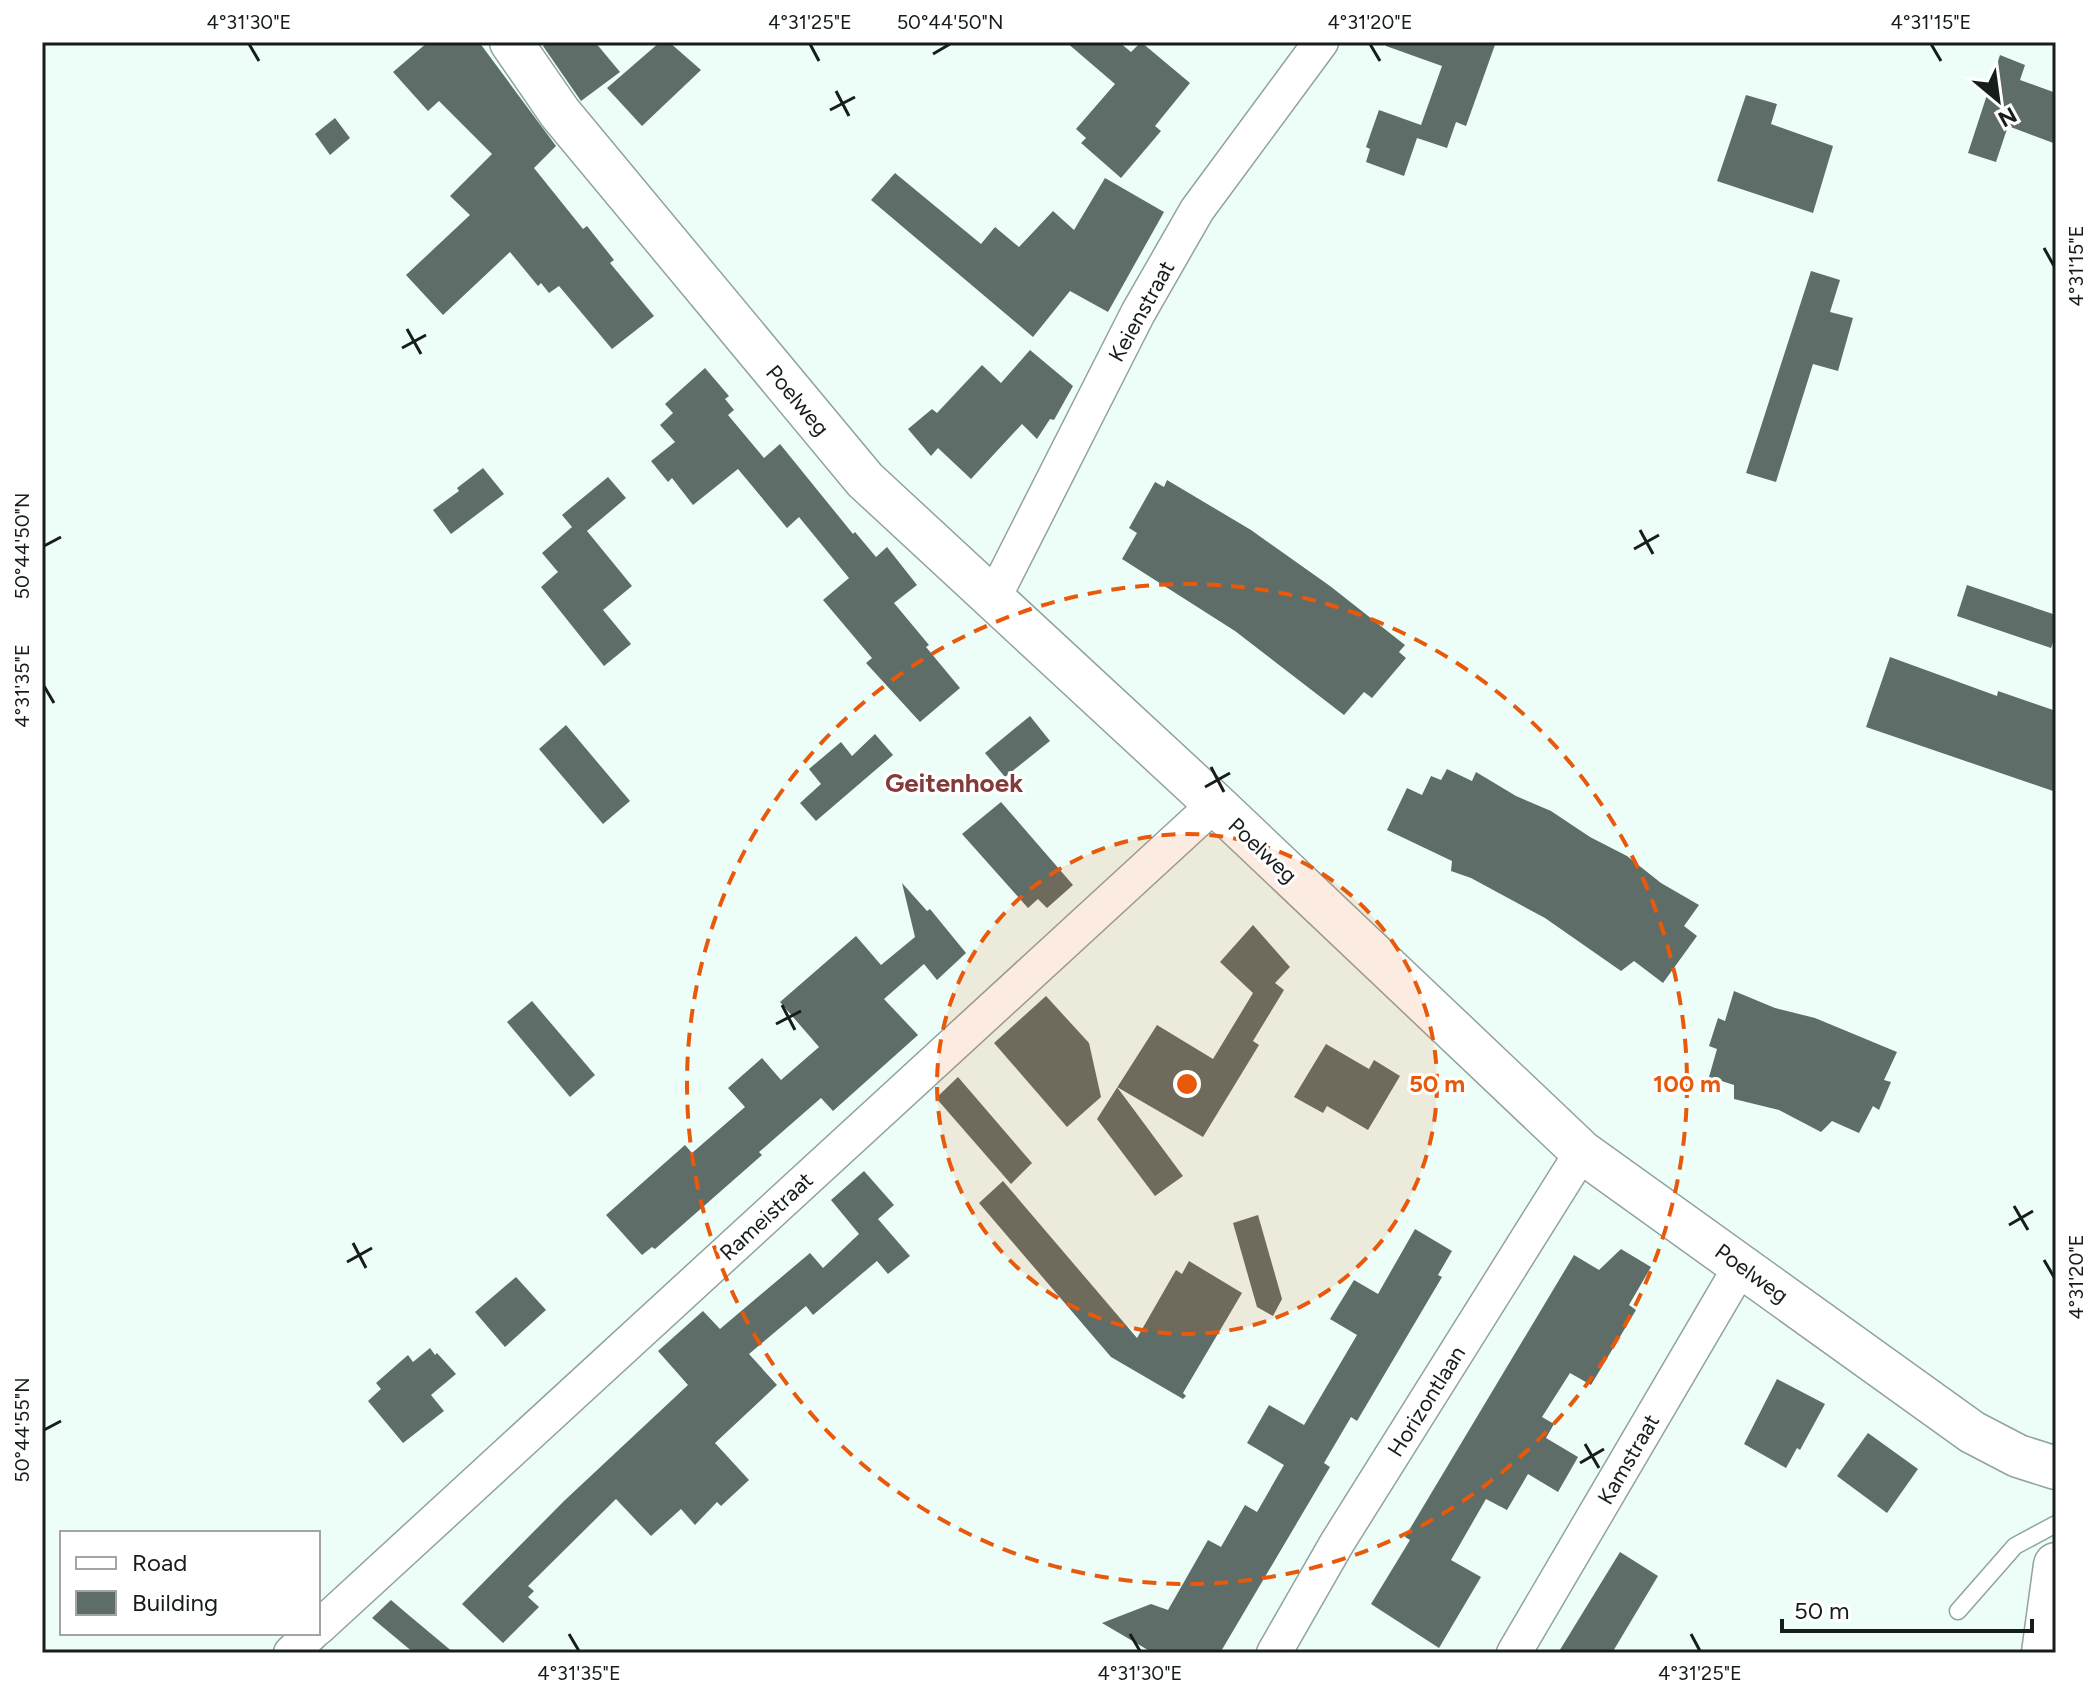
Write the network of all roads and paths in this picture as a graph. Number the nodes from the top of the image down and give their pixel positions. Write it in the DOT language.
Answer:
graph roads {
  1 [pos="511,42"];
  2 [pos="1321,42"];
  3 [pos="993,599"];
  4 [pos="1215,804"];
  5 [pos="1582,1152"];
  6 [pos="1741,1266"];
  7 [pos="2056,1468"];
  8 [pos="2056,1524"];
  9 [pos="2056,1565"];
  10 [pos="1958,1611"];
  11 [pos="320,1626"];
  12 [pos="310,1635"];
  13 [pos="291,1653"];
  14 [pos="1274,1653"];
  15 [pos="1514,1653"];
  16 [pos="2044,1653"];
  1 -- 3 [label="street, Poelweg"];
  2 -- 3 [label="street, Keienstraat"];
  3 -- 4 [label="street, Poelweg"];
  4 -- 5 [label="street, Poelweg"];
  4 -- 11 [label="street, Rameistraat"];
  5 -- 6 [label="street, Poelweg"];
  5 -- 14 [label="street, Horizontlaan"];
  6 -- 7 [label="street, Poelweg"];
  6 -- 15 [label="street, Kamstraat"];
  8 -- 10 [label="lane"];
  9 -- 16 [label="main road"];
  12 -- 13 [label="street"];
}
